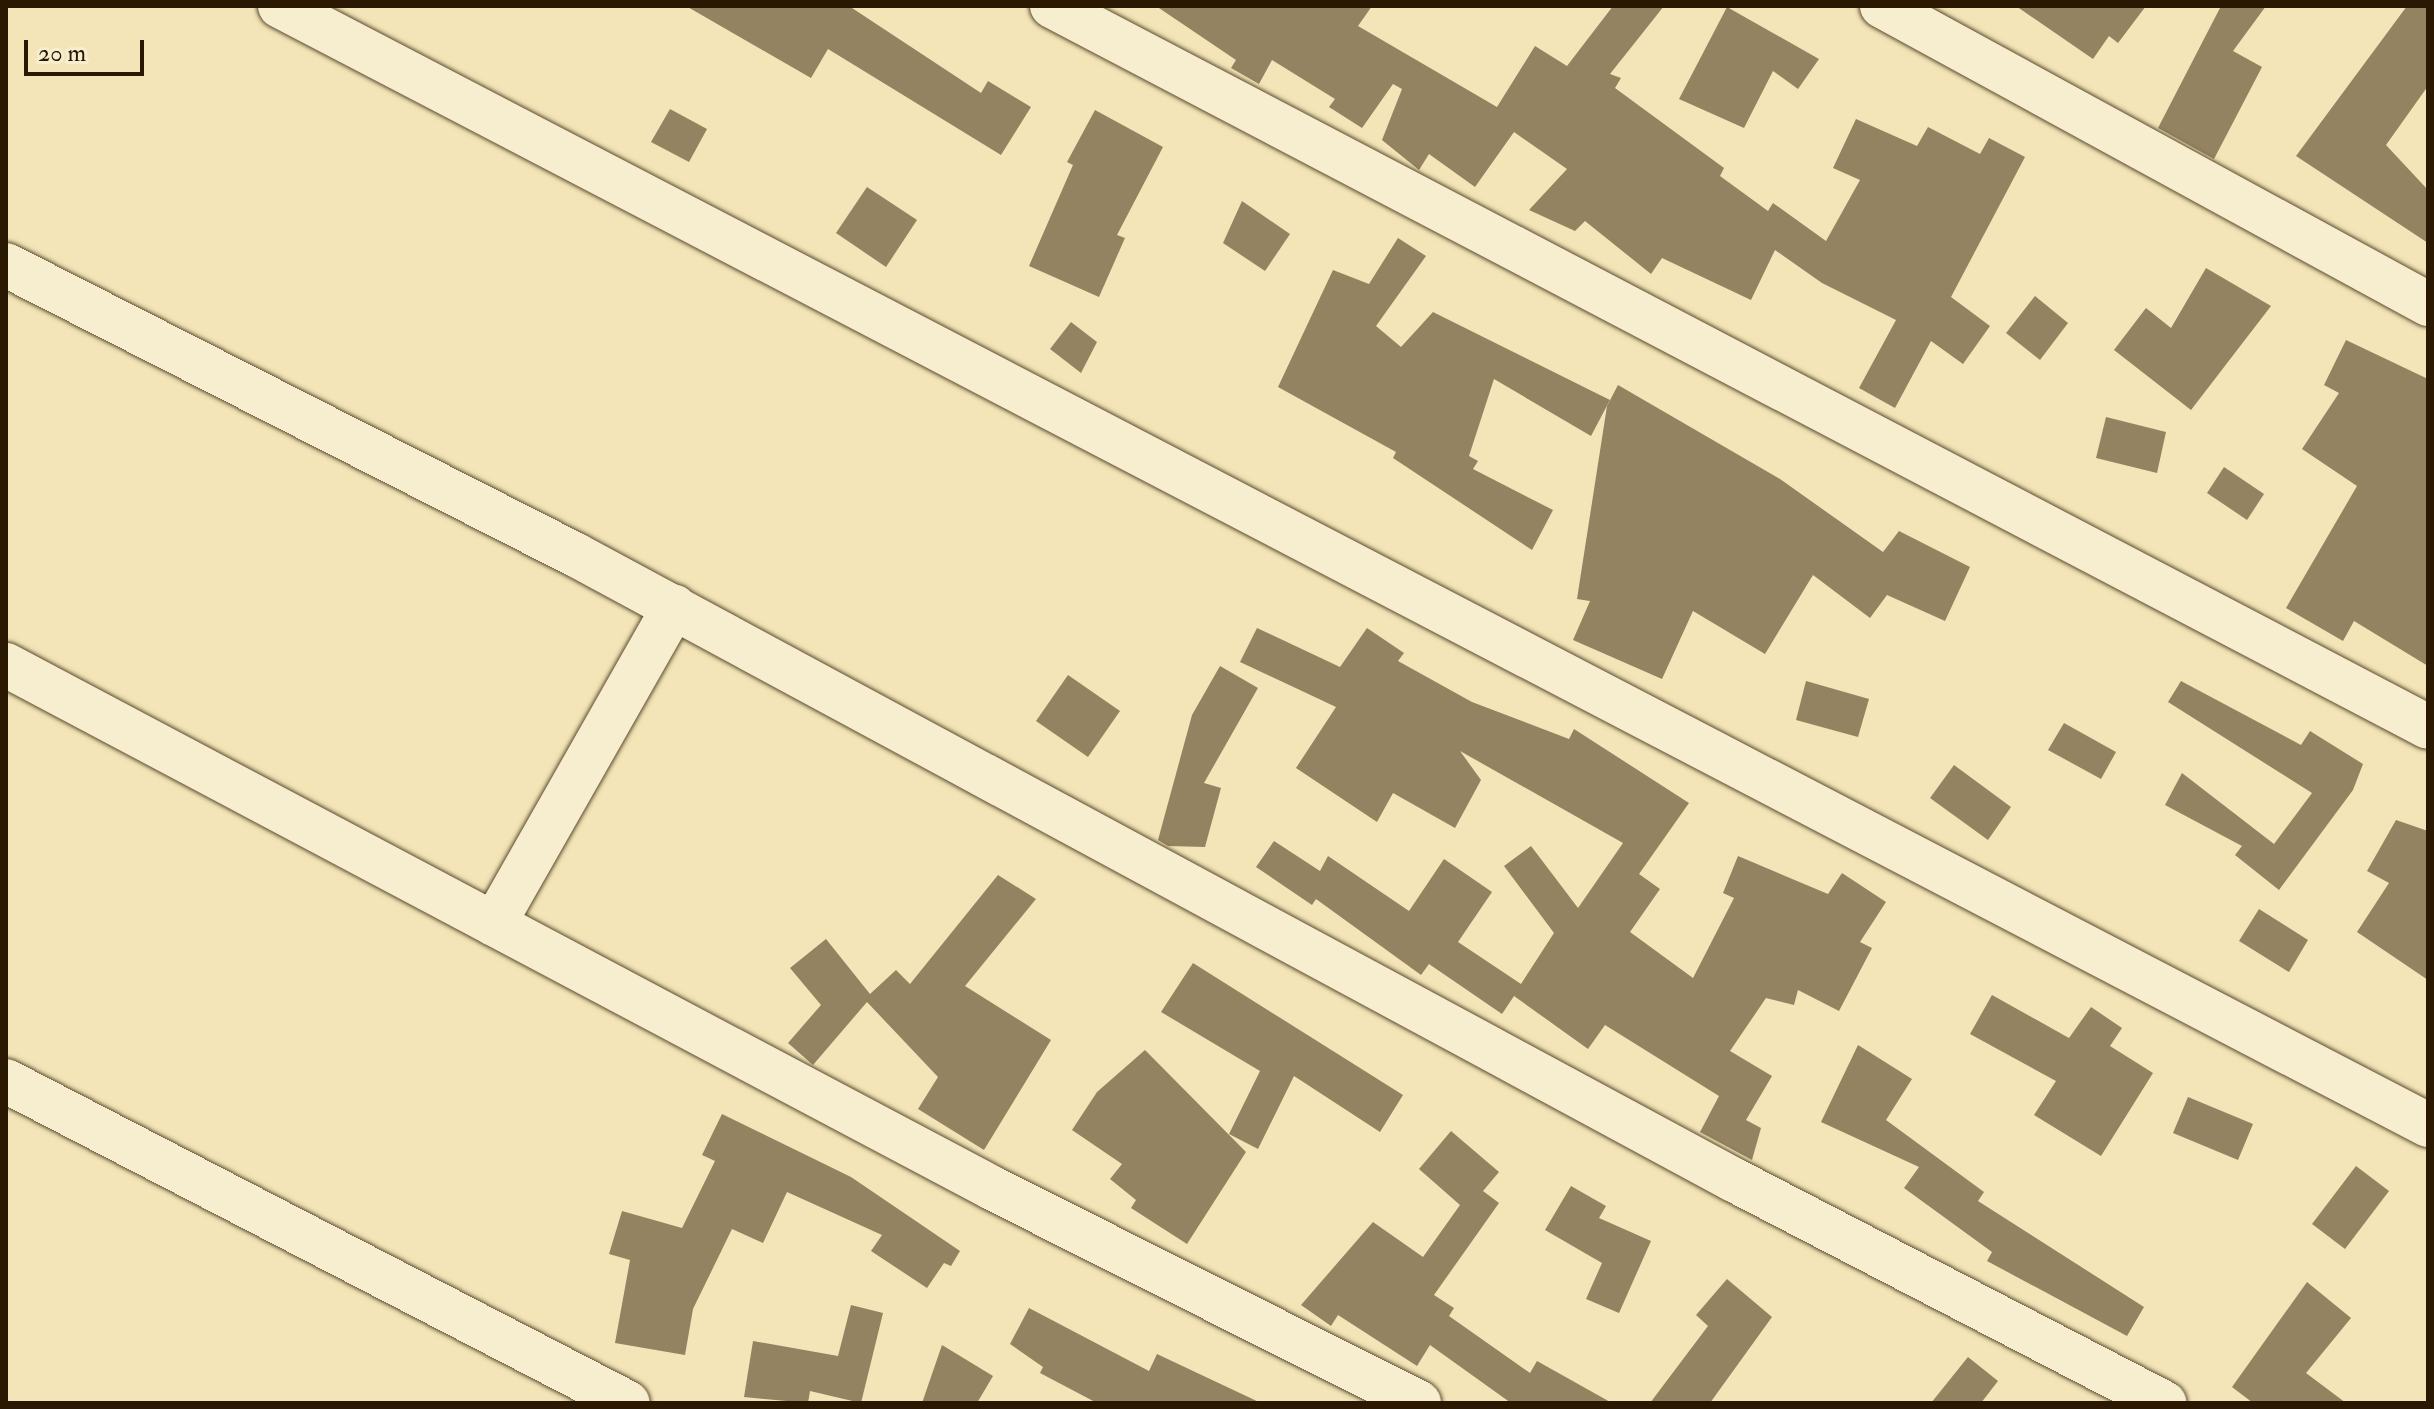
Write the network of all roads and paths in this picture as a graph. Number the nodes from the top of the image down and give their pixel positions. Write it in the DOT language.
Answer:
graph roads {
  1 [pos="280,6"];
  2 [pos="1052,6"];
  3 [pos="1882,6"];
  4 [pos="6,265"];
  5 [pos="2428,304"];
  6 [pos="674,607"];
  7 [pos="6,665"];
  8 [pos="2428,727"];
  9 [pos="494,924"];
  10 [pos="6,1081"];
  11 [pos="2428,1125"];
  12 [pos="628,1403"];
  13 [pos="1419,1403"];
  14 [pos="2165,1403"];
  1 -- 11 [label="street"];
  2 -- 8 [label="street"];
  3 -- 5 [label="street"];
  4 -- 6 [label="street"];
  6 -- 9 [label="street"];
  6 -- 14 [label="street"];
  7 -- 9 [label="street"];
  9 -- 13 [label="street"];
  10 -- 12 [label="street"];
}
